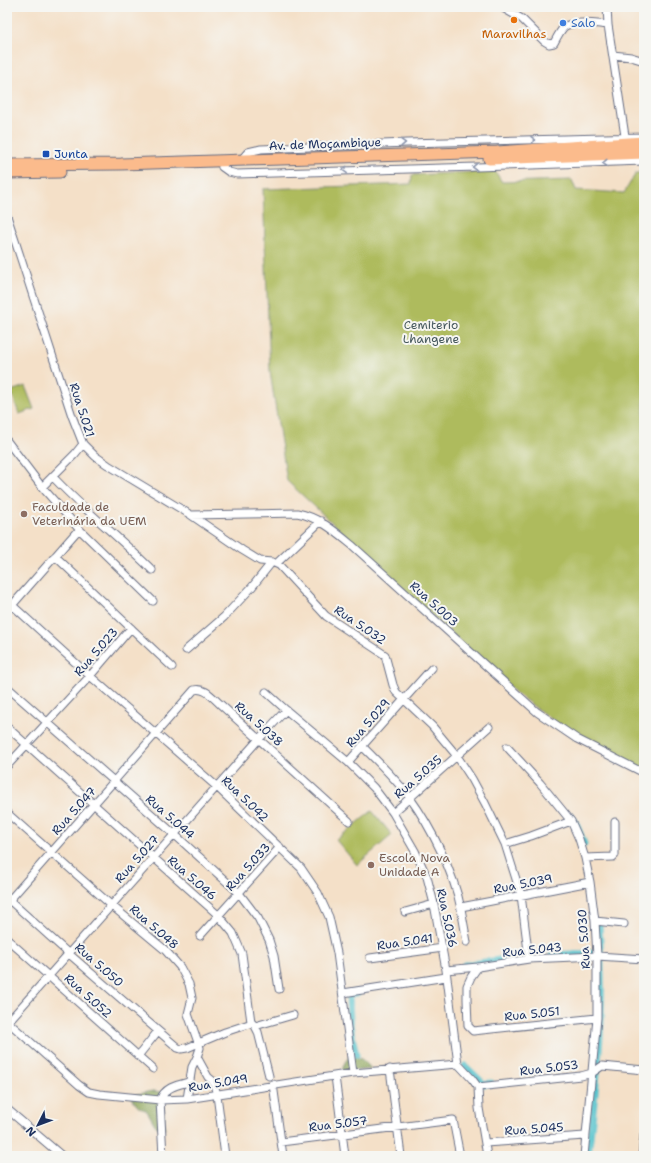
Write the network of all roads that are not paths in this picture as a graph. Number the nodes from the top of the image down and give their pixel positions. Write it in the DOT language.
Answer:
graph roads {
  1 [pos="607,7"];
  2 [pos="502,8"];
  3 [pos="608,25"];
  4 [pos="613,55"];
  5 [pos="644,61"];
  6 [pos="625,136"];
  7 [pos="644,136"];
  8 [pos="644,142"];
  9 [pos="644,154"];
  10 [pos="241,160"];
  11 [pos="644,161"];
  12 [pos="7,165"];
  13 [pos="222,167"];
  14 [pos="7,173"];
  15 [pos="7,216"];
  16 [pos="7,441"];
  17 [pos="83,444"];
  18 [pos="52,477"];
  19 [pos="42,487"];
  20 [pos="191,515"];
  21 [pos="321,521"];
  22 [pos="79,529"];
  23 [pos="55,556"];
  24 [pos="274,562"];
  25 [pos="152,570"];
  26 [pos="154,601"];
  27 [pos="12,605"];
  28 [pos="7,611"];
  29 [pos="131,628"];
  30 [pos="186,650"];
  31 [pos="172,667"];
  32 [pos="432,668"];
  33 [pos="90,676"];
  34 [pos="7,687"];
  35 [pos="266,692"];
  36 [pos="404,698"];
  37 [pos="286,710"];
  38 [pos="47,723"];
  39 [pos="7,727"];
  40 [pos="489,727"];
  41 [pos="157,733"];
  42 [pos="259,739"];
  43 [pos="26,744"];
  44 [pos="362,746"];
  45 [pos="507,747"];
  46 [pos="457,756"];
  47 [pos="348,762"];
  48 [pos="7,766"];
  49 [pos="644,773"];
  50 [pos="114,782"];
  51 [pos="216,786"];
  52 [pos="410,798"];
  53 [pos="94,805"];
  54 [pos="7,813"];
  55 [pos="393,813"];
  56 [pos="349,821"];
  57 [pos="571,821"];
  58 [pos="616,822"];
  59 [pos="174,834"];
  60 [pos="505,844"];
  61 [pos="280,847"];
  62 [pos="52,852"];
  63 [pos="153,858"];
  64 [pos="585,858"];
  65 [pos="590,882"];
  66 [pos="239,893"];
  67 [pos="521,895"];
  68 [pos="8,900"];
  69 [pos="434,904"];
  70 [pos="111,905"];
  71 [pos="461,907"];
  72 [pos="405,912"];
  73 [pos="218,915"];
  74 [pos="595,921"];
  75 [pos="624,924"];
  76 [pos="200,936"];
  77 [pos="7,939"];
  78 [pos="467,942"];
  79 [pos="443,948"];
  80 [pos="68,953"];
  81 [pos="597,956"];
  82 [pos="370,958"];
  83 [pos="529,959"];
  84 [pos="644,959"];
  85 [pos="478,968"];
  86 [pos="446,973"];
  87 [pos="48,975"];
  88 [pos="278,989"];
  89 [pos="344,993"];
  90 [pos="294,1015"];
  91 [pos="597,1018"];
  92 [pos="7,1022"];
  93 [pos="253,1024"];
  94 [pos="158,1031"];
  95 [pos="199,1043"];
  96 [pos="138,1056"];
  97 [pos="198,1057"];
  98 [pos="458,1064"];
  99 [pos="153,1069"];
  100 [pos="390,1069"];
  101 [pos="644,1070"];
  102 [pos="353,1072"];
  103 [pos="592,1072"];
  104 [pos="269,1076"];
  105 [pos="335,1076"];
  106 [pos="189,1082"];
  107 [pos="273,1084"];
  108 [pos="478,1087"];
  109 [pos="217,1095"];
  110 [pos="187,1099"];
  111 [pos="160,1100"];
  112 [pos="7,1109"];
  113 [pos="397,1127"];
  114 [pos="342,1134"];
  115 [pos="644,1134"];
  116 [pos="586,1136"];
  117 [pos="281,1142"];
  118 [pos="485,1143"];
  119 [pos="62,1156"];
  120 [pos="163,1156"];
  121 [pos="225,1156"];
  122 [pos="283,1156"];
  123 [pos="345,1156"];
  124 [pos="401,1156"];
  125 [pos="460,1156"];
  126 [pos="487,1156"];
  127 [pos="584,1156"];
  128 [pos="642,1156"];
  1 -- 3 [label="street"];
  2 -- 3 [label="street"];
  3 -- 4 [label="street"];
  4 -- 5 [label="street"];
  4 -- 6 [label="street"];
  6 -- 7 [label="street"];
  10 -- 6 [label="street, one-way"];
  8 -- 10 [label="highway, Av. de Moçambique"];
  9 -- 13 [label="highway, Av. de Moçambique"];
  10 -- 12 [label="highway, Av. de Moçambique"];
  11 -- 13 [label="street, one-way"];
  13 -- 14 [label="highway, Av. de Moçambique"];
  15 -- 17 [label="street, Rua 5.021"];
  16 -- 19 [label="street"];
  17 -- 18 [label="street, Rua 5.021"];
  17 -- 20 [label="street"];
  18 -- 19 [label="street, Rua 5.021"];
  18 -- 25 [label="street"];
  19 -- 22 [label="street"];
  20 -- 21 [label="street, Rua 5.003"];
  20 -- 24 [label="street"];
  21 -- 24 [label="street"];
  21 -- 49 [label="street, Rua 5.003"];
  22 -- 23 [label="street"];
  22 -- 26 [label="street"];
  23 -- 27 [label="street"];
  23 -- 29 [label="street, Rua 5.023"];
  24 -- 30 [label="street"];
  24 -- 36 [label="street, Rua 5.032"];
  27 -- 28 [label="street"];
  27 -- 33 [label="street, Rua 5.042"];
  29 -- 31 [label="street"];
  29 -- 33 [label="street, Rua 5.023"];
  32 -- 36 [label="street, Rua 5.029"];
  33 -- 38 [label="street, Rua 5.023"];
  33 -- 41 [label="street, Rua 5.042"];
  34 -- 38 [label="street, Rua 5.044"];
  35 -- 37 [label="street, Rua 5.036"];
  36 -- 44 [label="street, Rua 5.029"];
  36 -- 46 [label="street, Rua 5.032"];
  37 -- 42 [label="street, Rua 5.027"];
  37 -- 47 [label="street, Rua 5.036"];
  38 -- 43 [label="street, Rua 5.023"];
  38 -- 50 [label="street, Rua 5.044"];
  39 -- 43 [label="street, Rua 5.046"];
  40 -- 46 [label="street, Rua 5.035"];
  41 -- 42 [label="street, Rua 5.038"];
  41 -- 50 [label="street, Rua 5.047"];
  41 -- 51 [label="street, Rua 5.042"];
  42 -- 51 [label="street, Rua 5.027"];
  42 -- 56 [label="street, Rua 5.038"];
  43 -- 48 [label="street, Rua 5.023"];
  43 -- 53 [label="street, Rua 5.046"];
  44 -- 47 [label="street, Rua 5.029"];
  44 -- 52 [label="street"];
  45 -- 57 [label="street, Rua 5.030"];
  46 -- 52 [label="street, Rua 5.035"];
  46 -- 60 [label="street, Rua 5.032"];
  47 -- 55 [label="street, Rua 5.036"];
  50 -- 53 [label="street, Rua 5.047"];
  50 -- 59 [label="street, Rua 5.044"];
  51 -- 59 [label="street, Rua 5.027"];
  51 -- 61 [label="street, Rua 5.042"];
  52 -- 55 [label="street, Rua 5.035"];
  52 -- 71 [label="street"];
  53 -- 62 [label="street, Rua 5.047"];
  53 -- 63 [label="street, Rua 5.046"];
  54 -- 62 [label="street, Rua 5.048"];
  55 -- 69 [label="street, Rua 5.036"];
  57 -- 60 [label="street"];
  57 -- 64 [label="street, Rua 5.030"];
  58 -- 64 [label="street"];
  59 -- 63 [label="street, Rua 5.027"];
  59 -- 66 [label="street, Rua 5.044"];
  60 -- 67 [label="street, Rua 5.032"];
  61 -- 66 [label="street, Rua 5.033"];
  61 -- 89 [label="street, Rua 5.042"];
  62 -- 68 [label="street, Rua 5.047"];
  62 -- 70 [label="street, Rua 5.048"];
  63 -- 70 [label="street, Rua 5.027"];
  63 -- 73 [label="street, Rua 5.046"];
  64 -- 65 [label="street, Rua 5.030"];
  65 -- 67 [label="street, Rua 5.039"];
  65 -- 74 [label="street, Rua 5.030"];
  66 -- 73 [label="street, Rua 5.033"];
  66 -- 88 [label="street, Rua 5.044"];
  67 -- 71 [label="street, Rua 5.039"];
  67 -- 83 [label="street, Rua 5.032"];
  68 -- 80 [label="street, Rua 5.050"];
  69 -- 72 [label="street"];
  69 -- 79 [label="street, Rua 5.036"];
  70 -- 80 [label="street, Rua 5.027"];
  70 -- 95 [label="street, Rua 5.048"];
  71 -- 78 [label="street"];
  73 -- 76 [label="street, Rua 5.033"];
  73 -- 93 [label="street, Rua 5.046"];
  74 -- 75 [label="street"];
  74 -- 81 [label="street, Rua 5.030"];
  77 -- 87 [label="street, Rua 5.052"];
  79 -- 82 [label="street, Rua 5.041"];
  79 -- 86 [label="street, Rua 5.036"];
  80 -- 87 [label="street, Rua 5.027"];
  80 -- 94 [label="street, Rua 5.050"];
  81 -- 83 [label="street, Rua 5.043"];
  81 -- 84 [label="street, Rua 5.043"];
  81 -- 91 [label="street, Rua 5.030"];
  83 -- 85 [label="street, Rua 5.043"];
  85 -- 86 [label="street, Rua 5.043"];
  85 -- 91 [label="street, Rua 5.051"];
  86 -- 89 [label="street, Rua 5.043"];
  86 -- 98 [label="street, Rua 5.036"];
  87 -- 92 [label="street, Rua 5.027"];
  87 -- 96 [label="street, Rua 5.052"];
  89 -- 102 [label="street, Rua 5.042"];
  90 -- 93 [label="street"];
  91 -- 103 [label="street, Rua 5.030"];
  92 -- 111 [label="street, Rua 5.049"];
  93 -- 95 [label="street"];
  93 -- 104 [label="street, Rua 5.046"];
  94 -- 95 [label="street, Rua 5.050"];
  94 -- 96 [label="street"];
  95 -- 97 [label="street, Rua 5.048"];
  96 -- 99 [label="street, Rua 5.052"];
  97 -- 106 [label="street, Rua 5.048"];
  97 -- 109 [label="street"];
  98 -- 100 [label="street, Rua 5.049"];
  98 -- 108 [label="street"];
  100 -- 102 [label="street, Rua 5.049"];
  100 -- 113 [label="street"];
  101 -- 103 [label="street, Rua 5.053"];
  102 -- 105 [label="street, Rua 5.049"];
  103 -- 108 [label="street, Rua 5.053"];
  103 -- 116 [label="street, Rua 5.030"];
  105 -- 107 [label="street, Rua 5.049"];
  105 -- 114 [label="street"];
  106 -- 110 [label="street, Rua 5.048"];
  106 -- 111 [label="street"];
  107 -- 109 [label="street, Rua 5.049"];
  107 -- 117 [label="street"];
  108 -- 118 [label="street"];
  109 -- 110 [label="street, Rua 5.049"];
  109 -- 121 [label="street"];
  110 -- 111 [label="street, Rua 5.049"];
  111 -- 120 [label="street"];
  112 -- 119 [label="street"];
  113 -- 114 [label="street, Rua 5.057"];
  113 -- 124 [label="street"];
  113 -- 125 [label="street, Rua 5.057"];
  114 -- 117 [label="street, Rua 5.057"];
  114 -- 123 [label="street"];
  115 -- 128 [label="street"];
  116 -- 118 [label="street, Rua 5.045"];
  116 -- 127 [label="street, Rua 5.030"];
  117 -- 122 [label="street"];
  118 -- 126 [label="street"];
}
